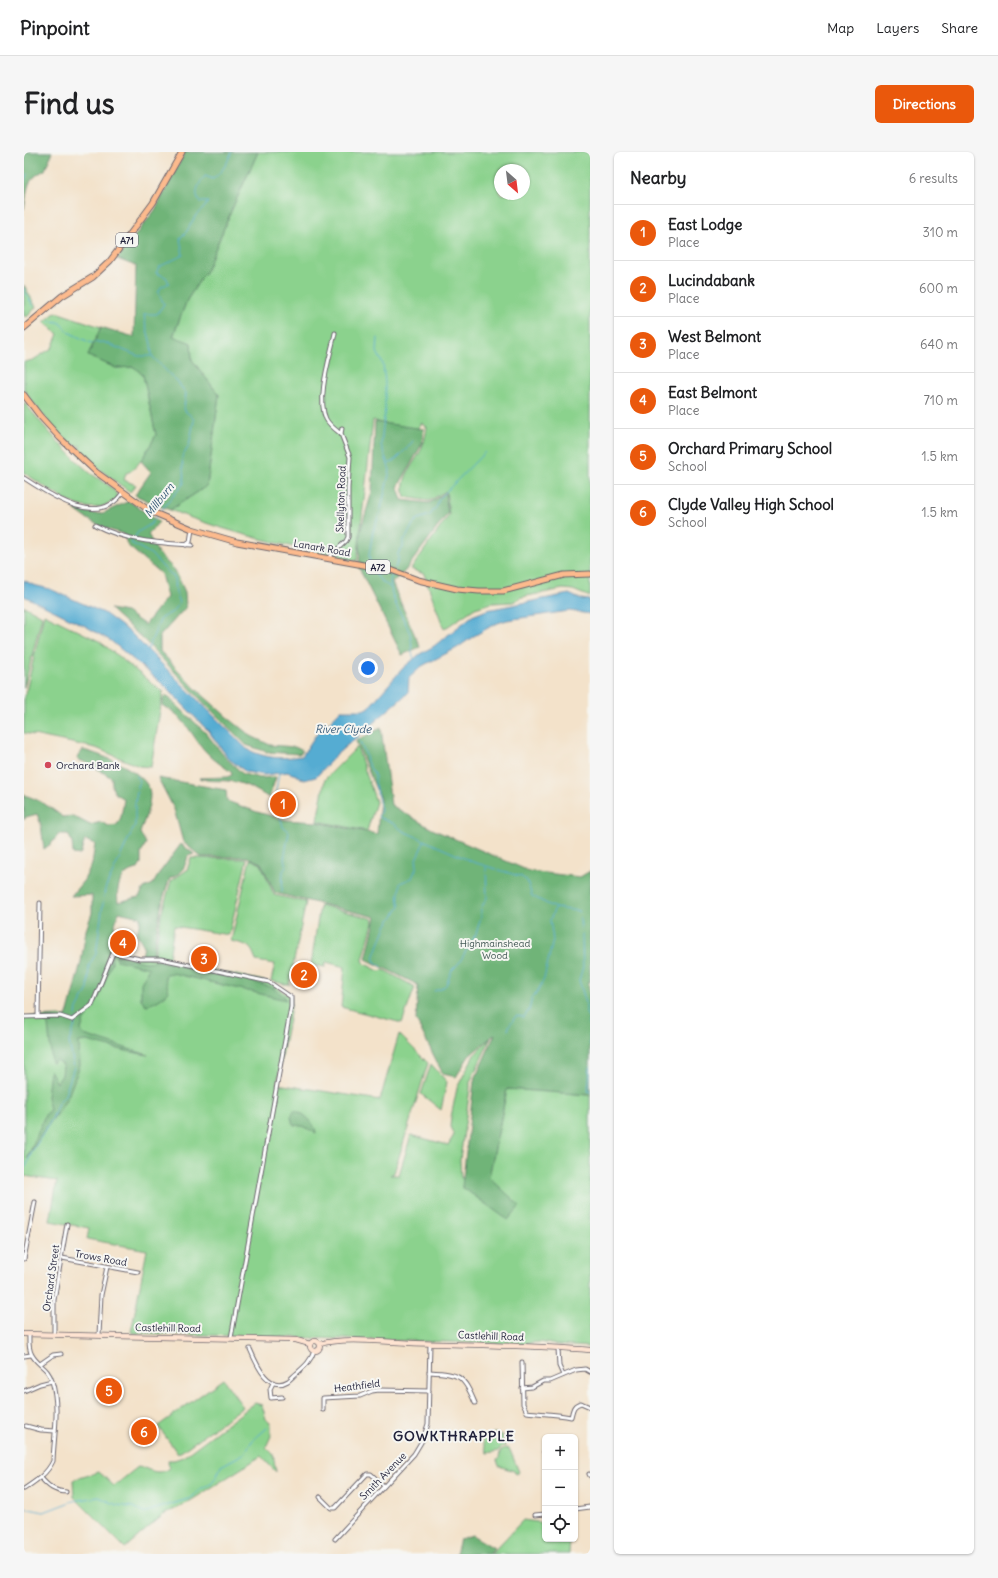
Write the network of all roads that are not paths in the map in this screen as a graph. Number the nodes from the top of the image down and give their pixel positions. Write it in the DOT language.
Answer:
graph roads {
  1 [pos="182,152"];
  2 [pos="24,328"];
  3 [pos="335,333"];
  4 [pos="24,395"];
  5 [pos="342,428"];
  6 [pos="341,434"];
  7 [pos="24,478"];
  8 [pos="123,492"];
  9 [pos="95,525"];
  10 [pos="192,529"];
  11 [pos="186,545"];
  12 [pos="192,545"];
  13 [pos="328,558"];
  14 [pos="590,574"];
  15 [pos="40,903"];
  16 [pos="38,1016"];
  17 [pos="24,1017"];
  18 [pos="35,1202"];
  19 [pos="67,1224"];
  20 [pos="24,1229"];
  21 [pos="30,1229"];
  22 [pos="62,1258"];
  23 [pos="24,1259"];
  24 [pos="107,1267"];
  25 [pos="138,1272"];
  26 [pos="27,1334"];
  27 [pos="54,1334"];
  28 [pos="99,1335"];
  29 [pos="231,1338"];
  30 [pos="430,1343"];
  31 [pos="310,1344"];
  32 [pos="320,1344"];
  33 [pos="558,1348"];
  34 [pos="250,1349"];
  35 [pos="590,1350"];
  36 [pos="314,1351"];
  37 [pos="61,1354"];
  38 [pos="31,1355"];
  39 [pos="24,1356"];
  40 [pos="522,1362"];
  41 [pos="40,1364"];
  42 [pos="429,1372"];
  43 [pos="590,1372"];
  44 [pos="563,1375"];
  45 [pos="52,1381"];
  46 [pos="273,1383"];
  47 [pos="522,1388"];
  48 [pos="24,1391"];
  49 [pos="429,1391"];
  50 [pos="282,1397"];
  51 [pos="475,1403"];
  52 [pos="590,1407"];
  53 [pos="323,1410"];
  54 [pos="26,1426"];
  55 [pos="54,1431"];
  56 [pos="41,1478"];
  57 [pos="384,1486"];
  58 [pos="24,1489"];
  59 [pos="56,1491"];
  60 [pos="66,1492"];
  61 [pos="54,1496"];
  62 [pos="320,1497"];
  63 [pos="590,1507"];
  64 [pos="578,1509"];
  65 [pos="542,1514"];
  66 [pos="535,1515"];
  67 [pos="335,1539"];
  1 -- 2 [label="main road, A71"];
  3 -- 6 [label="street, Skellyton Road"];
  4 -- 8 [label="main road, Lanark Road / A72"];
  5 -- 6 [label="street"];
  6 -- 13 [label="street, Skellyton Road"];
  7 -- 8 [label="street"];
  8 -- 10 [label="main road, Lanark Road / A72"];
  9 -- 11 [label="street"];
  10 -- 11 [label="street"];
  10 -- 13 [label="main road, Lanark Road / A72"];
  11 -- 12 [label="street"];
  13 -- 14 [label="main road, Lanark Road / A72"];
  15 -- 16 [label="street"];
  16 -- 17 [label="street"];
  16 -- 29 [label="street"];
  18 -- 21 [label="street"];
  19 -- 22 [label="street, Orchard Street"];
  20 -- 21 [label="street"];
  21 -- 23 [label="street"];
  22 -- 24 [label="street, Trows Road"];
  22 -- 27 [label="street, Orchard Street"];
  24 -- 25 [label="street, Trows Road"];
  24 -- 28 [label="street"];
  26 -- 27 [label="main road, Castlehill Road"];
  26 -- 38 [label="street"];
  27 -- 28 [label="main road, Castlehill Road"];
  28 -- 29 [label="main road, Castlehill Road"];
  29 -- 31 [label="main road, Castlehill Road"];
  30 -- 32 [label="main road, Castlehill Road"];
  30 -- 33 [label="main road, Castlehill Road"];
  30 -- 42 [label="street, Smith Avenue"];
  31 -- 32 [label="main road"];
  31 -- 36 [label="main road"];
  32 -- 36 [label="main road"];
  33 -- 35 [label="main road, Castlehill Road"];
  33 -- 44 [label="street"];
  34 -- 46 [label="street"];
  36 -- 46 [label="street"];
  37 -- 41 [label="street"];
  38 -- 39 [label="street"];
  38 -- 41 [label="street"];
  40 -- 47 [label="street"];
  41 -- 45 [label="street"];
  42 -- 49 [label="street, Smith Avenue"];
  42 -- 51 [label="street"];
  43 -- 44 [label="street"];
  44 -- 47 [label="street"];
  45 -- 48 [label="street"];
  45 -- 55 [label="street"];
  46 -- 50 [label="street"];
  47 -- 52 [label="street"];
  49 -- 53 [label="street, Heathfield"];
  49 -- 57 [label="street, Smith Avenue"];
  54 -- 55 [label="street"];
  55 -- 56 [label="street"];
  56 -- 58 [label="street"];
  56 -- 59 [label="street"];
  57 -- 62 [label="street"];
  57 -- 67 [label="street, Smith Avenue"];
  59 -- 60 [label="street"];
  59 -- 61 [label="street"];
  63 -- 64 [label="street"];
  65 -- 66 [label="street"];
}
